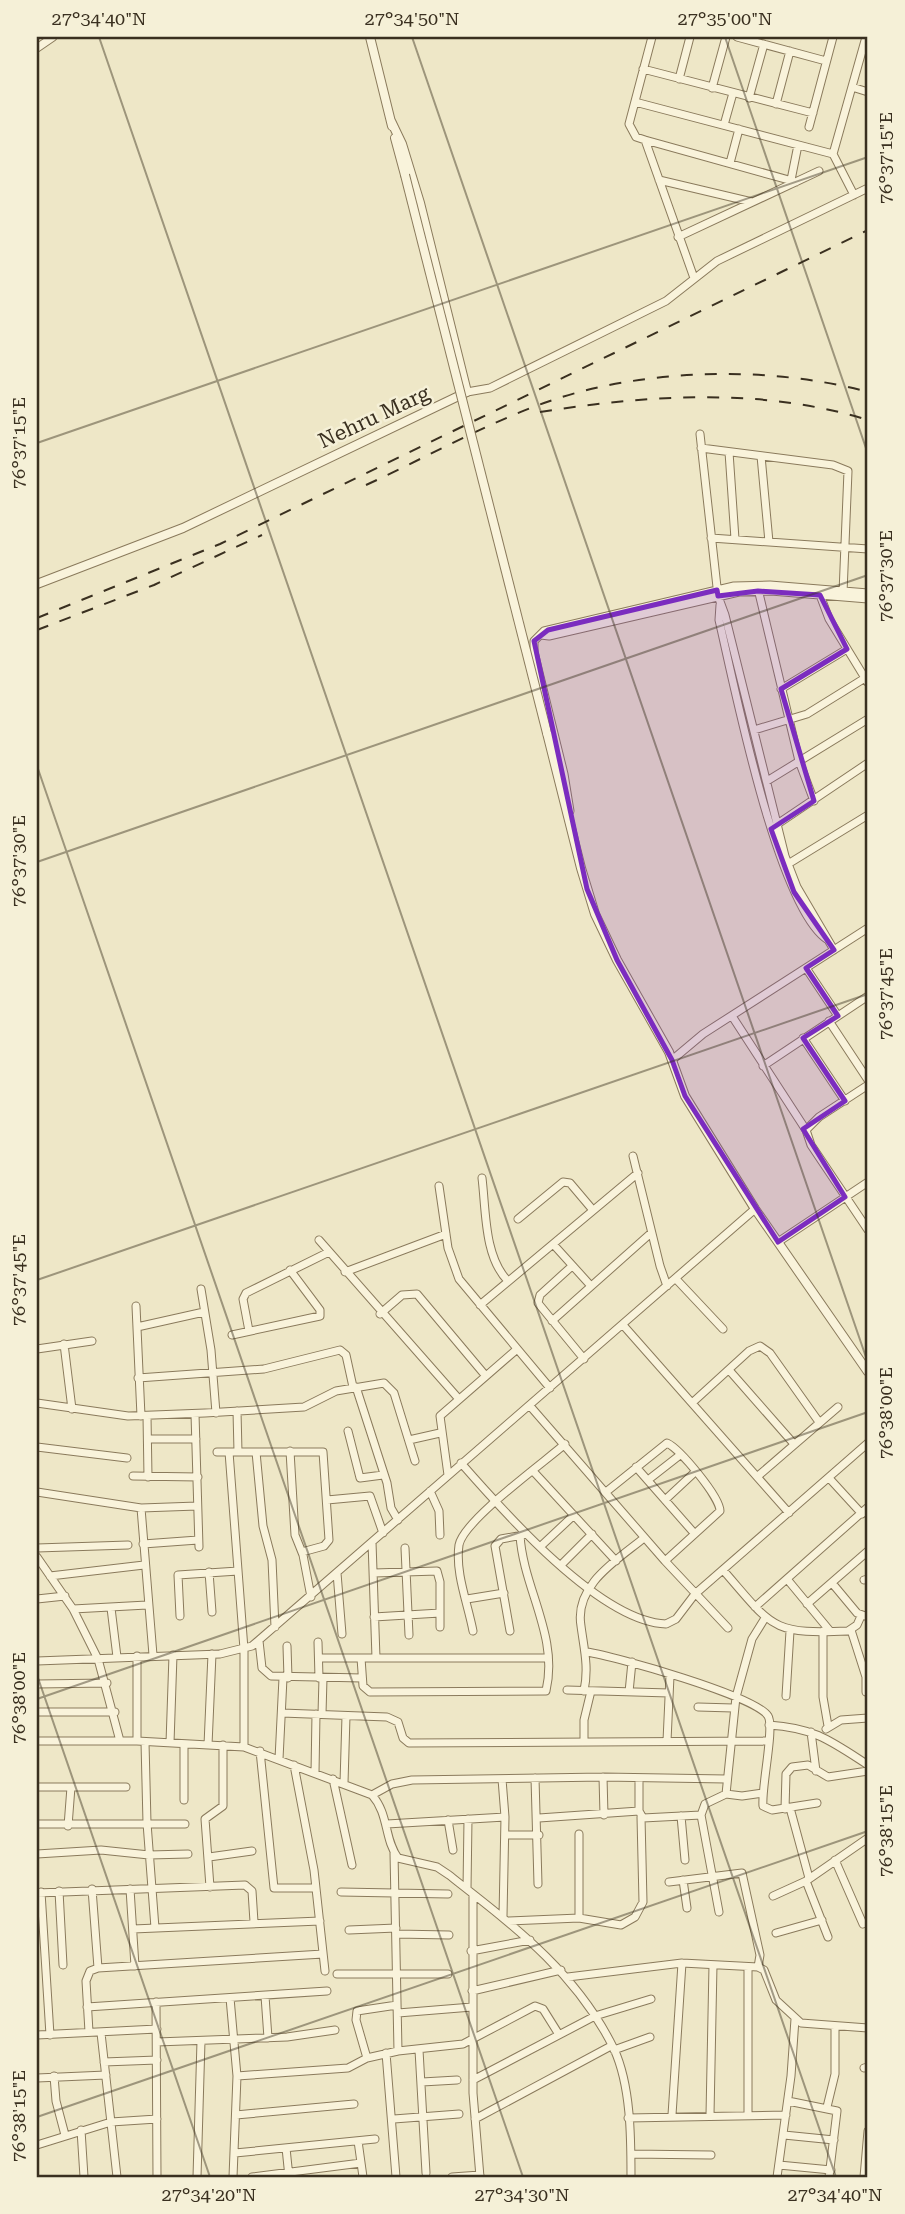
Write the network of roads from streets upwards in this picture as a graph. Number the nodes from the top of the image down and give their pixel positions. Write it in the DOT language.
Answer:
graph roads {
  1 [pos="53,37"];
  2 [pos="370,37"];
  3 [pos="652,37"];
  4 [pos="690,37"];
  5 [pos="726,37"];
  6 [pos="737,37"];
  7 [pos="833,37"];
  8 [pos="866,37"];
  9 [pos="764,44"];
  10 [pos="37,48"];
  11 [pos="790,51"];
  12 [pos="864,58"];
  13 [pos="826,61"];
  14 [pos="643,69"];
  15 [pos="678,79"];
  16 [pos="852,87"];
  17 [pos="712,88"];
  18 [pos="868,92"];
  19 [pos="733,93"];
  20 [pos="750,98"];
  21 [pos="635,102"];
  22 [pos="776,104"];
  23 [pos="813,113"];
  24 [pos="391,121"];
  25 [pos="724,125"];
  26 [pos="809,127"];
  27 [pos="739,129"];
  28 [pos="645,140"];
  29 [pos="798,145"];
  30 [pos="833,154"];
  31 [pos="730,163"];
  32 [pos="819,171"];
  33 [pos="659,180"];
  34 [pos="794,181"];
  35 [pos="868,188"];
  36 [pos="854,195"];
  37 [pos="752,202"];
  38 [pos="678,237"];
  39 [pos="694,278"];
  40 [pos="467,392"];
  41 [pos="700,434"];
  42 [pos="701,448"];
  43 [pos="729,452"];
  44 [pos="761,456"];
  45 [pos="711,538"];
  46 [pos="735,539"];
  47 [pos="769,542"];
  48 [pos="846,547"];
  49 [pos="868,549"];
  50 [pos="38,582"];
  51 [pos="757,588"];
  52 [pos="717,593"];
  53 [pos="843,594"];
  54 [pos="820,595"];
  55 [pos="867,599"];
  56 [pos="720,605"];
  57 [pos="847,649"];
  58 [pos="867,681"];
  59 [pos="782,689"];
  60 [pos="868,719"];
  61 [pos="789,722"];
  62 [pos="754,730"];
  63 [pos="799,761"];
  64 [pos="868,763"];
  65 [pos="766,781"];
  66 [pos="814,801"];
  67 [pos="868,816"];
  68 [pos="774,827"];
  69 [pos="572,836"];
  70 [pos="788,864"];
  71 [pos="868,928"];
  72 [pos="828,940"];
  73 [pos="834,950"];
  74 [pos="806,968"];
  75 [pos="868,996"];
  76 [pos="732,1016"];
  77 [pos="838,1016"];
  78 [pos="830,1021"];
  79 [pos="803,1038"];
  80 [pos="672,1060"];
  81 [pos="763,1066"];
  82 [pos="868,1080"];
  83 [pos="868,1085"];
  84 [pos="845,1101"];
  85 [pos="806,1130"];
  86 [pos="633,1156"];
  87 [pos="638,1173"];
  88 [pos="482,1178"];
  89 [pos="868,1182"];
  90 [pos="439,1186"];
  91 [pos="845,1197"];
  92 [pos="592,1209"];
  93 [pos="755,1209"];
  94 [pos="518,1219"];
  95 [pos="868,1230"];
  96 [pos="651,1233"];
  97 [pos="446,1234"];
  98 [pos="320,1240"];
  99 [pos="778,1242"];
  100 [pos="553,1244"];
  101 [pos="329,1252"];
  102 [pos="572,1266"];
  103 [pos="290,1270"];
  104 [pos="345,1272"];
  105 [pos="676,1279"];
  106 [pos="508,1281"];
  107 [pos="591,1286"];
  108 [pos="667,1286"];
  109 [pos="201,1289"];
  110 [pos="136,1306"];
  111 [pos="480,1306"];
  112 [pos="204,1312"];
  113 [pos="380,1314"];
  114 [pos="552,1321"];
  115 [pos="623,1325"];
  116 [pos="137,1326"];
  117 [pos="723,1329"];
  118 [pos="249,1331"];
  119 [pos="232,1335"];
  120 [pos="92,1341"];
  121 [pos="64,1344"];
  122 [pos="37,1349"];
  123 [pos="516,1350"];
  124 [pos="584,1359"];
  125 [pos="729,1370"];
  126 [pos="868,1372"];
  127 [pos="214,1374"];
  128 [pos="485,1375"];
  129 [pos="138,1378"];
  130 [pos="355,1387"];
  131 [pos="550,1388"];
  132 [pos="457,1398"];
  133 [pos="692,1402"];
  134 [pos="37,1403"];
  135 [pos="530,1406"];
  136 [pos="838,1407"];
  137 [pos="72,1409"];
  138 [pos="237,1411"];
  139 [pos="216,1413"];
  140 [pos="195,1414"];
  141 [pos="144,1416"];
  142 [pos="819,1422"];
  143 [pos="348,1431"];
  144 [pos="440,1433"];
  145 [pos="148,1439"];
  146 [pos="196,1439"];
  147 [pos="409,1440"];
  148 [pos="868,1443"];
  149 [pos="565,1444"];
  150 [pos="794,1444"];
  151 [pos="37,1447"];
  152 [pos="290,1451"];
  153 [pos="217,1452"];
  154 [pos="229,1452"];
  155 [pos="238,1452"];
  156 [pos="256,1452"];
  157 [pos="680,1455"];
  158 [pos="127,1458"];
  159 [pos="415,1461"];
  160 [pos="461,1463"];
  161 [pos="636,1466"];
  162 [pos="533,1471"];
  163 [pos="695,1472"];
  164 [pos="383,1475"];
  165 [pos="448,1475"];
  166 [pos="133,1476"];
  167 [pos="758,1476"];
  168 [pos="148,1477"];
  169 [pos="198,1477"];
  170 [pos="829,1478"];
  171 [pos="648,1480"];
  172 [pos="430,1491"];
  173 [pos="37,1492"];
  174 [pos="607,1492"];
  175 [pos="327,1500"];
  176 [pos="665,1500"];
  177 [pos="496,1503"];
  178 [pos="197,1506"];
  179 [pos="868,1507"];
  180 [pos="141,1508"];
  181 [pos="789,1513"];
  182 [pos="862,1514"];
  183 [pos="574,1515"];
  184 [pos="398,1520"];
  185 [pos="383,1533"];
  186 [pos="592,1534"];
  187 [pos="694,1534"];
  188 [pos="440,1535"];
  189 [pos="523,1535"];
  190 [pos="644,1538"];
  191 [pos="372,1542"];
  192 [pos="143,1544"];
  193 [pos="128,1545"];
  194 [pos="541,1546"];
  195 [pos="37,1548"];
  196 [pos="405,1548"];
  197 [pos="868,1551"];
  198 [pos="302,1552"];
  199 [pos="38,1561"];
  200 [pos="616,1561"];
  201 [pos="665,1561"];
  202 [pos="144,1564"];
  203 [pos="562,1564"];
  204 [pos="406,1570"];
  205 [pos="723,1570"];
  206 [pos="238,1571"];
  207 [pos="209,1572"];
  208 [pos="337,1573"];
  209 [pos="374,1573"];
  210 [pos="50,1576"];
  211 [pos="787,1579"];
  212 [pos="832,1583"];
  213 [pos="588,1589"];
  214 [pos="504,1592"];
  215 [pos="695,1594"];
  216 [pos="65,1596"];
  217 [pos="311,1597"];
  218 [pos="37,1599"];
  219 [pos="467,1599"];
  220 [pos="807,1604"];
  221 [pos="148,1605"];
  222 [pos="755,1607"];
  223 [pos="111,1608"];
  224 [pos="73,1609"];
  225 [pos="212,1612"];
  226 [pos="440,1613"];
  227 [pos="408,1615"];
  228 [pos="180,1616"];
  229 [pos="374,1617"];
  230 [pos="865,1617"];
  231 [pos="765,1618"];
  232 [pos="275,1627"];
  233 [pos="440,1627"];
  234 [pos="728,1628"];
  235 [pos="851,1630"];
  236 [pos="473,1631"];
  237 [pos="510,1631"];
  238 [pos="790,1631"];
  239 [pos="827,1631"];
  240 [pos="342,1634"];
  241 [pos="409,1635"];
  242 [pos="259,1641"];
  243 [pos="317,1642"];
  244 [pos="287,1646"];
  245 [pos="244,1649"];
  246 [pos="587,1652"];
  247 [pos="212,1654"];
  248 [pos="153,1655"];
  249 [pos="173,1655"];
  250 [pos="137,1656"];
  251 [pos="117,1657"];
  252 [pos="99,1658"];
  253 [pos="318,1658"];
  254 [pos="361,1658"];
  255 [pos="376,1658"];
  256 [pos="548,1658"];
  257 [pos="37,1661"];
  258 [pos="632,1662"];
  259 [pos="670,1676"];
  260 [pos="867,1676"];
  261 [pos="286,1678"];
  262 [pos="321,1678"];
  263 [pos="362,1678"];
  264 [pos="107,1682"];
  265 [pos="37,1684"];
  266 [pos="567,1689"];
  267 [pos="588,1690"];
  268 [pos="629,1692"];
  269 [pos="866,1692"];
  270 [pos="669,1693"];
  271 [pos="786,1696"];
  272 [pos="736,1697"];
  273 [pos="698,1707"];
  274 [pos="733,1708"];
  275 [pos="37,1712"];
  276 [pos="115,1712"];
  277 [pos="282,1713"];
  278 [pos="319,1714"];
  279 [pos="346,1716"];
  280 [pos="868,1718"];
  281 [pos="769,1725"];
  282 [pos="828,1726"];
  283 [pos="811,1731"];
  284 [pos="822,1735"];
  285 [pos="730,1740"];
  286 [pos="37,1741"];
  287 [pos="120,1741"];
  288 [pos="141,1741"];
  289 [pos="584,1741"];
  290 [pos="667,1741"];
  291 [pos="768,1741"];
  292 [pos="170,1744"];
  293 [pos="184,1744"];
  294 [pos="208,1745"];
  295 [pos="223,1745"];
  296 [pos="244,1747"];
  297 [pos="260,1751"];
  298 [pos="279,1759"];
  299 [pos="294,1765"];
  300 [pos="868,1765"];
  301 [pos="816,1771"];
  302 [pos="868,1771"];
  303 [pos="315,1773"];
  304 [pos="603,1777"];
  305 [pos="535,1778"];
  306 [pos="639,1778"];
  307 [pos="333,1779"];
  308 [pos="502,1779"];
  309 [pos="726,1779"];
  310 [pos="344,1783"];
  311 [pos="37,1787"];
  312 [pos="71,1787"];
  313 [pos="125,1787"];
  314 [pos="763,1793"];
  315 [pos="726,1794"];
  316 [pos="372,1795"];
  317 [pos="184,1800"];
  318 [pos="817,1803"];
  319 [pos="788,1808"];
  320 [pos="640,1814"];
  321 [pos="604,1815"];
  322 [pos="701,1815"];
  323 [pos="681,1816"];
  324 [pos="505,1817"];
  325 [pos="539,1818"];
  326 [pos="468,1819"];
  327 [pos="448,1820"];
  328 [pos="147,1823"];
  329 [pos="37,1824"];
  330 [pos="185,1824"];
  331 [pos="387,1824"];
  332 [pos="68,1826"];
  333 [pos="579,1834"];
  334 [pos="505,1835"];
  335 [pos="539,1835"];
  336 [pos="868,1838"];
  337 [pos="453,1850"];
  338 [pos="252,1851"];
  339 [pos="394,1852"];
  340 [pos="37,1854"];
  341 [pos="188,1854"];
  342 [pos="149,1855"];
  343 [pos="209,1857"];
  344 [pos="685,1860"];
  345 [pos="835,1860"];
  346 [pos="352,1866"];
  347 [pos="712,1875"];
  348 [pos="808,1879"];
  349 [pos="683,1880"];
  350 [pos="669,1882"];
  351 [pos="538,1884"];
  352 [pos="210,1886"];
  353 [pos="316,1888"];
  354 [pos="92,1889"];
  355 [pos="130,1889"];
  356 [pos="152,1889"];
  357 [pos="59,1891"];
  358 [pos="394,1891"];
  359 [pos="341,1892"];
  360 [pos="470,1892"];
  361 [pos="39,1893"];
  362 [pos="448,1894"];
  363 [pos="773,1896"];
  364 [pos="687,1908"];
  365 [pos="719,1912"];
  366 [pos="579,1918"];
  367 [pos="506,1919"];
  368 [pos="822,1920"];
  369 [pos="320,1921"];
  370 [pos="254,1922"];
  371 [pos="863,1924"];
  372 [pos="155,1928"];
  373 [pos="133,1929"];
  374 [pos="349,1930"];
  375 [pos="396,1931"];
  376 [pos="776,1933"];
  377 [pos="449,1935"];
  378 [pos="828,1937"];
  379 [pos="530,1940"];
  380 [pos="471,1951"];
  381 [pos="323,1954"];
  382 [pos="682,1963"];
  383 [pos="63,1965"];
  384 [pos="713,1965"];
  385 [pos="135,1966"];
  386 [pos="748,1967"];
  387 [pos="758,1967"];
  388 [pos="97,1968"];
  389 [pos="561,1970"];
  390 [pos="325,1971"];
  391 [pos="397,1972"];
  392 [pos="337,1974"];
  393 [pos="448,1974"];
  394 [pos="568,1977"];
  395 [pos="472,1991"];
  396 [pos="327,1992"];
  397 [pos="265,1996"];
  398 [pos="230,1998"];
  399 [pos="651,1998"];
  400 [pos="156,2002"];
  401 [pos="87,2007"];
  402 [pos="472,2007"];
  403 [pos="398,2009"];
  404 [pos="595,2016"];
  405 [pos="794,2019"];
  406 [pos="835,2027"];
  407 [pos="868,2028"];
  408 [pos="157,2029"];
  409 [pos="335,2031"];
  410 [pos="89,2032"];
  411 [pos="101,2033"];
  412 [pos="558,2033"];
  413 [pos="37,2035"];
  414 [pos="50,2035"];
  415 [pos="649,2037"];
  416 [pos="268,2038"];
  417 [pos="474,2039"];
  418 [pos="233,2040"];
  419 [pos="201,2041"];
  420 [pos="157,2042"];
  421 [pos="613,2048"];
  422 [pos="419,2050"];
  423 [pos="398,2051"];
  424 [pos="386,2053"];
  425 [pos="367,2058"];
  426 [pos="157,2060"];
  427 [pos="104,2062"];
  428 [pos="106,2075"];
  429 [pos="237,2076"];
  430 [pos="54,2077"];
  431 [pos="37,2078"];
  432 [pos="457,2080"];
  433 [pos="473,2080"];
  434 [pos="422,2082"];
  435 [pos="788,2101"];
  436 [pos="354,2104"];
  437 [pos="827,2107"];
  438 [pos="459,2114"];
  439 [pos="748,2114"];
  440 [pos="236,2115"];
  441 [pos="672,2115"];
  442 [pos="710,2115"];
  443 [pos="786,2115"];
  444 [pos="425,2116"];
  445 [pos="628,2118"];
  446 [pos="157,2119"];
  447 [pos="394,2119"];
  448 [pos="475,2119"];
  449 [pos="111,2122"];
  450 [pos="81,2130"];
  451 [pos="868,2131"];
  452 [pos="65,2135"];
  453 [pos="784,2135"];
  454 [pos="375,2139"];
  455 [pos="834,2140"];
  456 [pos="358,2141"];
  457 [pos="37,2145"];
  458 [pos="286,2148"];
  459 [pos="236,2153"];
  460 [pos="631,2154"];
  461 [pos="711,2155"];
  462 [pos="361,2163"];
  463 [pos="779,2165"];
  464 [pos="323,2167"];
  465 [pos="866,2167"];
  466 [pos="426,2173"];
  467 [pos="289,2174"];
  468 [pos="830,2174"];
  469 [pos="480,2176"];
  470 [pos="84,2177"];
  471 [pos="117,2177"];
  472 [pos="157,2177"];
  473 [pos="197,2177"];
  474 [pos="233,2177"];
  475 [pos="252,2177"];
  476 [pos="324,2177"];
  477 [pos="363,2177"];
  478 [pos="396,2177"];
  479 [pos="452,2177"];
  480 [pos="632,2177"];
  481 [pos="778,2177"];
  482 [pos="863,2177"];
  1 -- 10 [label="street"];
  2 -- 24 [label="street"];
  3 -- 14 [label="street"];
  4 -- 15 [label="street"];
  5 -- 17 [label="street"];
  6 -- 9 [label="street"];
  7 -- 13 [label="street"];
  8 -- 12 [label="street"];
  9 -- 11 [label="street"];
  9 -- 20 [label="street"];
  11 -- 13 [label="street"];
  11 -- 22 [label="street"];
  12 -- 16 [label="street"];
  13 -- 23 [label="street"];
  14 -- 15 [label="street"];
  14 -- 21 [label="street"];
  15 -- 17 [label="street"];
  16 -- 18 [label="street"];
  16 -- 30 [label="street"];
  17 -- 19 [label="street"];
  19 -- 20 [label="street"];
  19 -- 25 [label="street"];
  20 -- 22 [label="street"];
  21 -- 25 [label="street"];
  21 -- 28 [label="street"];
  22 -- 23 [label="street"];
  23 -- 26 [label="street"];
  24 -- 40 [label="street"];
  24 -- 69 [label="street, bridge"];
  25 -- 27 [label="street"];
  27 -- 29 [label="street"];
  27 -- 31 [label="street"];
  28 -- 31 [label="street"];
  28 -- 33 [label="street"];
  29 -- 30 [label="street"];
  29 -- 34 [label="street"];
  30 -- 36 [label="street"];
  31 -- 34 [label="street"];
  32 -- 34 [label="street"];
  33 -- 37 [label="street"];
  33 -- 38 [label="street"];
  34 -- 37 [label="street"];
  35 -- 36 [label="street"];
  36 -- 39 [label="street"];
  37 -- 38 [label="street"];
  38 -- 39 [label="street"];
  39 -- 40 [label="street"];
  40 -- 50 [label="street, Nehru Marg"];
  41 -- 42 [label="street"];
  42 -- 43 [label="street"];
  42 -- 45 [label="street"];
  43 -- 44 [label="street"];
  43 -- 46 [label="street"];
  44 -- 47 [label="street"];
  44 -- 48 [label="street"];
  45 -- 46 [label="street"];
  45 -- 52 [label="street"];
  46 -- 47 [label="street"];
  47 -- 48 [label="street"];
  48 -- 49 [label="street"];
  48 -- 53 [label="street"];
  51 -- 52 [label="street"];
  51 -- 53 [label="street"];
  51 -- 54 [label="street"];
  51 -- 59 [label="street"];
  52 -- 56 [label="street"];
  52 -- 69 [label="street"];
  53 -- 54 [label="street"];
  53 -- 55 [label="street"];
  54 -- 57 [label="street"];
  56 -- 62 [label="street"];
  56 -- 68 [label="street"];
  57 -- 58 [label="street"];
  57 -- 59 [label="street"];
  58 -- 61 [label="street"];
  59 -- 61 [label="street"];
  60 -- 63 [label="street"];
  61 -- 62 [label="street"];
  61 -- 63 [label="street"];
  62 -- 65 [label="street"];
  63 -- 65 [label="street"];
  63 -- 66 [label="street"];
  64 -- 66 [label="street"];
  65 -- 68 [label="street"];
  66 -- 68 [label="street"];
  67 -- 70 [label="street"];
  68 -- 70 [label="street"];
  68 -- 72 [label="street"];
  69 -- 80 [label="street"];
  70 -- 72 [label="street"];
  71 -- 73 [label="street"];
  72 -- 73 [label="street"];
  73 -- 74 [label="street"];
  74 -- 76 [label="street"];
  74 -- 77 [label="street"];
  75 -- 77 [label="street"];
  76 -- 80 [label="street"];
  76 -- 81 [label="street"];
  77 -- 78 [label="street"];
  78 -- 79 [label="street"];
  78 -- 82 [label="street"];
  79 -- 81 [label="street"];
  79 -- 84 [label="street"];
  80 -- 93 [label="street"];
  81 -- 85 [label="street"];
  83 -- 84 [label="street"];
  84 -- 85 [label="street"];
  85 -- 91 [label="street"];
  86 -- 87 [label="street"];
  87 -- 92 [label="street"];
  87 -- 96 [label="street"];
  88 -- 106 [label="street"];
  89 -- 91 [label="street"];
  90 -- 97 [label="street"];
  91 -- 95 [label="street"];
  91 -- 99 [label="street"];
  92 -- 94 [label="street"];
  92 -- 100 [label="street"];
  93 -- 99 [label="street"];
  93 -- 105 [label="street"];
  96 -- 107 [label="street"];
  96 -- 108 [label="street"];
  97 -- 104 [label="street"];
  97 -- 111 [label="street"];
  98 -- 101 [label="street"];
  99 -- 126 [label="street"];
  100 -- 102 [label="street"];
  100 -- 106 [label="street"];
  101 -- 103 [label="street"];
  101 -- 104 [label="street"];
  102 -- 107 [label="street"];
  102 -- 114 [label="street"];
  103 -- 118 [label="street"];
  103 -- 118 [label="street"];
  104 -- 113 [label="street"];
  105 -- 108 [label="street"];
  105 -- 117 [label="street"];
  106 -- 111 [label="street"];
  107 -- 114 [label="street"];
  108 -- 115 [label="street"];
  109 -- 112 [label="street"];
  110 -- 116 [label="street"];
  111 -- 123 [label="street"];
  112 -- 116 [label="street"];
  112 -- 127 [label="street"];
  113 -- 128 [label="street"];
  113 -- 132 [label="street"];
  114 -- 124 [label="street"];
  115 -- 124 [label="street"];
  115 -- 133 [label="street"];
  116 -- 129 [label="street"];
  118 -- 119 [label="street"];
  120 -- 121 [label="street"];
  121 -- 122 [label="street"];
  121 -- 137 [label="street"];
  123 -- 128 [label="street"];
  123 -- 131 [label="street"];
  124 -- 131 [label="street"];
  125 -- 133 [label="street"];
  125 -- 142 [label="street"];
  125 -- 150 [label="street"];
  127 -- 129 [label="street"];
  127 -- 130 [label="street"];
  127 -- 139 [label="street"];
  128 -- 132 [label="street"];
  129 -- 141 [label="street"];
  130 -- 138 [label="street"];
  130 -- 147 [label="street"];
  130 -- 164 [label="street"];
  131 -- 135 [label="street"];
  132 -- 144 [label="street"];
  133 -- 167 [label="street"];
  134 -- 137 [label="street"];
  135 -- 149 [label="street"];
  135 -- 160 [label="street"];
  136 -- 142 [label="street"];
  137 -- 141 [label="street"];
  138 -- 139 [label="street"];
  138 -- 155 [label="street"];
  139 -- 140 [label="street"];
  140 -- 141 [label="street"];
  140 -- 146 [label="street"];
  141 -- 145 [label="street"];
  142 -- 150 [label="street"];
  143 -- 164 [label="street"];
  144 -- 147 [label="street"];
  144 -- 165 [label="street"];
  145 -- 146 [label="street"];
  145 -- 168 [label="street"];
  146 -- 169 [label="street"];
  147 -- 159 [label="street"];
  148 -- 170 [label="street"];
  149 -- 162 [label="street"];
  149 -- 174 [label="street"];
  150 -- 167 [label="street"];
  151 -- 158 [label="street"];
  152 -- 156 [label="street"];
  152 -- 175 [label="street"];
  152 -- 198 [label="street"];
  153 -- 154 [label="street"];
  154 -- 155 [label="street"];
  154 -- 206 [label="street"];
  155 -- 156 [label="street"];
  156 -- 232 [label="street"];
  157 -- 161 [label="street"];
  157 -- 163 [label="street"];
  157 -- 171 [label="street"];
  160 -- 165 [label="street"];
  160 -- 177 [label="street"];
  161 -- 171 [label="street"];
  161 -- 174 [label="street"];
  162 -- 177 [label="street"];
  162 -- 183 [label="street"];
  163 -- 176 [label="street"];
  163 -- 187 [label="street"];
  164 -- 184 [label="street"];
  165 -- 172 [label="street"];
  166 -- 168 [label="street"];
  167 -- 181 [label="street"];
  168 -- 169 [label="street"];
  169 -- 178 [label="street"];
  170 -- 181 [label="street"];
  170 -- 182 [label="street"];
  171 -- 176 [label="street"];
  172 -- 184 [label="street"];
  172 -- 188 [label="street"];
  173 -- 180 [label="street"];
  174 -- 190 [label="street"];
  175 -- 185 [label="street"];
  175 -- 198 [label="street"];
  176 -- 187 [label="street"];
  177 -- 189 [label="street"];
  177 -- 219 [label="street"];
  178 -- 180 [label="street"];
  178 -- 192 [label="street"];
  179 -- 182 [label="street"];
  180 -- 192 [label="street"];
  181 -- 205 [label="street"];
  182 -- 211 [label="street"];
  183 -- 186 [label="street"];
  183 -- 194 [label="street"];
  184 -- 185 [label="street"];
  185 -- 191 [label="street"];
  186 -- 200 [label="street"];
  186 -- 203 [label="street"];
  187 -- 201 [label="street"];
  189 -- 194 [label="street"];
  189 -- 214 [label="street"];
  189 -- 256 [label="street"];
  190 -- 200 [label="street"];
  190 -- 201 [label="street"];
  191 -- 208 [label="street"];
  191 -- 209 [label="street"];
  192 -- 202 [label="street"];
  193 -- 195 [label="street"];
  194 -- 203 [label="street"];
  196 -- 204 [label="street"];
  197 -- 212 [label="street"];
  198 -- 217 [label="street"];
  199 -- 210 [label="street"];
  200 -- 213 [label="street"];
  201 -- 215 [label="street"];
  202 -- 210 [label="street"];
  202 -- 221 [label="street"];
  203 -- 213 [label="street"];
  204 -- 209 [label="street"];
  204 -- 226 [label="street"];
  204 -- 227 [label="street"];
  205 -- 215 [label="street"];
  205 -- 222 [label="street"];
  206 -- 207 [label="street"];
  206 -- 245 [label="street"];
  207 -- 225 [label="street"];
  207 -- 228 [label="street"];
  208 -- 217 [label="street"];
  208 -- 240 [label="street"];
  209 -- 229 [label="street"];
  210 -- 216 [label="street"];
  211 -- 220 [label="street"];
  211 -- 222 [label="street"];
  212 -- 220 [label="street"];
  212 -- 230 [label="street"];
  213 -- 215 [label="street"];
  213 -- 246 [label="street"];
  214 -- 219 [label="street"];
  214 -- 237 [label="street"];
  215 -- 234 [label="street"];
  216 -- 218 [label="street"];
  216 -- 224 [label="street"];
  217 -- 232 [label="street"];
  219 -- 236 [label="street"];
  220 -- 239 [label="street"];
  221 -- 223 [label="street"];
  221 -- 248 [label="street"];
  222 -- 231 [label="street"];
  223 -- 224 [label="street"];
  223 -- 251 [label="street"];
  224 -- 252 [label="street"];
  226 -- 227 [label="street"];
  226 -- 233 [label="street"];
  227 -- 229 [label="street"];
  227 -- 241 [label="street"];
  229 -- 255 [label="street"];
  230 -- 235 [label="street"];
  231 -- 238 [label="street"];
  231 -- 272 [label="street"];
  232 -- 242 [label="street"];
  235 -- 239 [label="street"];
  235 -- 260 [label="street"];
  238 -- 239 [label="street"];
  238 -- 271 [label="street"];
  239 -- 282 [label="street"];
  242 -- 245 [label="street"];
  242 -- 261 [label="street"];
  243 -- 253 [label="street"];
  244 -- 261 [label="street"];
  245 -- 247 [label="street"];
  245 -- 296 [label="street"];
  246 -- 258 [label="street"];
  246 -- 267 [label="street"];
  247 -- 249 [label="street"];
  247 -- 294 [label="street"];
  248 -- 249 [label="street"];
  248 -- 250 [label="street"];
  249 -- 292 [label="street"];
  250 -- 251 [label="street"];
  250 -- 288 [label="street"];
  251 -- 252 [label="street"];
  252 -- 257 [label="street"];
  252 -- 264 [label="street"];
  253 -- 254 [label="street"];
  253 -- 262 [label="street"];
  254 -- 255 [label="street"];
  254 -- 263 [label="street"];
  255 -- 256 [label="street"];
  256 -- 263 [label="street"];
  258 -- 259 [label="street"];
  258 -- 268 [label="street"];
  259 -- 270 [label="street"];
  259 -- 272 [label="street"];
  260 -- 269 [label="street"];
  261 -- 262 [label="street"];
  261 -- 277 [label="street"];
  262 -- 263 [label="street"];
  262 -- 278 [label="street"];
  264 -- 265 [label="street"];
  264 -- 276 [label="street"];
  266 -- 267 [label="street"];
  267 -- 268 [label="street"];
  267 -- 289 [label="street"];
  268 -- 270 [label="street"];
  270 -- 290 [label="street"];
  272 -- 274 [label="street"];
  272 -- 281 [label="street"];
  273 -- 274 [label="street"];
  274 -- 285 [label="street"];
  275 -- 276 [label="street"];
  276 -- 287 [label="street"];
  277 -- 278 [label="street"];
  277 -- 298 [label="street"];
  278 -- 279 [label="street"];
  278 -- 303 [label="street"];
  279 -- 289 [label="street"];
  279 -- 310 [label="street"];
  280 -- 282 [label="street"];
  281 -- 283 [label="street"];
  281 -- 291 [label="street"];
  282 -- 284 [label="street"];
  283 -- 284 [label="street"];
  283 -- 301 [label="street"];
  284 -- 300 [label="street"];
  285 -- 290 [label="street"];
  285 -- 291 [label="street"];
  285 -- 309 [label="street"];
  286 -- 287 [label="street"];
  287 -- 288 [label="street"];
  288 -- 292 [label="street"];
  288 -- 328 [label="street"];
  289 -- 290 [label="street"];
  291 -- 314 [label="street"];
  292 -- 293 [label="street"];
  293 -- 294 [label="street"];
  293 -- 317 [label="street"];
  294 -- 295 [label="street"];
  295 -- 296 [label="street"];
  295 -- 343 [label="street"];
  296 -- 297 [label="street"];
  297 -- 298 [label="street"];
  297 -- 353 [label="street"];
  298 -- 299 [label="street"];
  299 -- 303 [label="street"];
  299 -- 353 [label="street"];
  301 -- 302 [label="street"];
  301 -- 319 [label="street"];
  303 -- 307 [label="street"];
  304 -- 305 [label="street"];
  304 -- 306 [label="street"];
  304 -- 321 [label="street"];
  305 -- 308 [label="street"];
  305 -- 325 [label="street"];
  306 -- 309 [label="street"];
  306 -- 320 [label="street"];
  307 -- 310 [label="street"];
  307 -- 346 [label="street"];
  308 -- 316 [label="street"];
  308 -- 324 [label="street"];
  309 -- 315 [label="street"];
  310 -- 316 [label="street"];
  311 -- 312 [label="street"];
  312 -- 313 [label="street"];
  312 -- 332 [label="street"];
  314 -- 315 [label="street"];
  314 -- 319 [label="street"];
  315 -- 322 [label="street"];
  316 -- 331 [label="street"];
  318 -- 319 [label="street"];
  319 -- 348 [label="street"];
  320 -- 321 [label="street"];
  320 -- 323 [label="street"];
  320 -- 366 [label="street"];
  321 -- 325 [label="street"];
  322 -- 323 [label="street"];
  322 -- 347 [label="street"];
  323 -- 344 [label="street"];
  324 -- 326 [label="street"];
  324 -- 334 [label="street"];
  325 -- 335 [label="street"];
  326 -- 327 [label="street"];
  326 -- 360 [label="street"];
  327 -- 331 [label="street"];
  327 -- 337 [label="street"];
  328 -- 330 [label="street"];
  328 -- 332 [label="street"];
  328 -- 342 [label="street"];
  329 -- 332 [label="street"];
  331 -- 339 [label="street"];
  333 -- 366 [label="street"];
  334 -- 335 [label="street"];
  334 -- 367 [label="street"];
  335 -- 351 [label="street"];
  336 -- 345 [label="street"];
  338 -- 343 [label="street"];
  339 -- 358 [label="street"];
  339 -- 360 [label="street"];
  340 -- 342 [label="street"];
  341 -- 342 [label="street"];
  342 -- 356 [label="street"];
  343 -- 352 [label="street"];
  345 -- 348 [label="street"];
  345 -- 371 [label="street"];
  347 -- 349 [label="street"];
  347 -- 365 [label="street"];
  347 -- 387 [label="street"];
  348 -- 363 [label="street"];
  348 -- 368 [label="street"];
  349 -- 350 [label="street"];
  349 -- 364 [label="street"];
  352 -- 356 [label="street"];
  352 -- 370 [label="street"];
  353 -- 369 [label="street"];
  354 -- 355 [label="street"];
  354 -- 357 [label="street"];
  354 -- 388 [label="street"];
  355 -- 356 [label="street"];
  355 -- 373 [label="street"];
  356 -- 372 [label="street"];
  357 -- 361 [label="street"];
  357 -- 383 [label="street"];
  358 -- 359 [label="street"];
  358 -- 362 [label="street"];
  358 -- 375 [label="street"];
  360 -- 367 [label="street"];
  360 -- 380 [label="street"];
  361 -- 414 [label="street"];
  366 -- 367 [label="street"];
  367 -- 379 [label="street"];
  368 -- 376 [label="street"];
  368 -- 378 [label="street"];
  369 -- 370 [label="street"];
  369 -- 381 [label="street"];
  370 -- 372 [label="street"];
  372 -- 373 [label="street"];
  373 -- 385 [label="street"];
  374 -- 375 [label="street"];
  375 -- 377 [label="street"];
  375 -- 391 [label="street"];
  379 -- 380 [label="street"];
  379 -- 389 [label="street"];
  380 -- 395 [label="street"];
  381 -- 385 [label="street"];
  381 -- 390 [label="street"];
  382 -- 384 [label="street"];
  382 -- 394 [label="street"];
  382 -- 441 [label="street"];
  384 -- 386 [label="street"];
  384 -- 442 [label="street"];
  385 -- 388 [label="street"];
  386 -- 387 [label="street"];
  386 -- 439 [label="street"];
  387 -- 405 [label="street"];
  388 -- 401 [label="street"];
  389 -- 394 [label="street"];
  389 -- 395 [label="street"];
  391 -- 392 [label="street"];
  391 -- 393 [label="street"];
  391 -- 403 [label="street"];
  394 -- 404 [label="street"];
  395 -- 402 [label="street"];
  396 -- 397 [label="street"];
  397 -- 398 [label="street"];
  397 -- 416 [label="street"];
  398 -- 400 [label="street"];
  398 -- 418 [label="street"];
  399 -- 404 [label="street"];
  400 -- 401 [label="street"];
  400 -- 408 [label="street"];
  401 -- 410 [label="street"];
  402 -- 403 [label="street"];
  402 -- 417 [label="street"];
  403 -- 423 [label="street"];
  403 -- 425 [label="street"];
  404 -- 412 [label="street"];
  404 -- 421 [label="street"];
  405 -- 406 [label="street"];
  405 -- 435 [label="street"];
  406 -- 407 [label="street"];
  406 -- 437 [label="street"];
  408 -- 411 [label="street"];
  408 -- 420 [label="street"];
  409 -- 416 [label="street"];
  410 -- 411 [label="street"];
  410 -- 414 [label="street"];
  411 -- 427 [label="street"];
  412 -- 417 [label="street"];
  412 -- 433 [label="street"];
  413 -- 414 [label="street"];
  415 -- 421 [label="street"];
  416 -- 418 [label="street"];
  417 -- 422 [label="street"];
  417 -- 433 [label="street"];
  418 -- 419 [label="street"];
  418 -- 429 [label="street"];
  419 -- 420 [label="street"];
  419 -- 473 [label="street"];
  420 -- 426 [label="street"];
  421 -- 445 [label="street"];
  421 -- 448 [label="street"];
  422 -- 423 [label="street"];
  422 -- 434 [label="street"];
  423 -- 424 [label="street"];
  424 -- 425 [label="street"];
  424 -- 447 [label="street"];
  425 -- 429 [label="street"];
  426 -- 427 [label="street"];
  426 -- 446 [label="street"];
  427 -- 428 [label="street"];
  428 -- 430 [label="street"];
  428 -- 449 [label="street"];
  429 -- 440 [label="street"];
  430 -- 431 [label="street"];
  430 -- 452 [label="street"];
  432 -- 434 [label="street"];
  433 -- 448 [label="street"];
  434 -- 444 [label="street"];
  435 -- 437 [label="street"];
  435 -- 443 [label="street"];
  436 -- 440 [label="street"];
  437 -- 455 [label="street"];
  438 -- 444 [label="street"];
  439 -- 442 [label="street"];
  439 -- 443 [label="street"];
  440 -- 459 [label="street"];
  441 -- 442 [label="street"];
  441 -- 445 [label="street"];
  443 -- 453 [label="street"];
  444 -- 447 [label="street"];
  444 -- 466 [label="street"];
  445 -- 460 [label="street"];
  446 -- 449 [label="street"];
  446 -- 472 [label="street"];
  447 -- 478 [label="street"];
  448 -- 469 [label="street"];
  449 -- 450 [label="street"];
  449 -- 471 [label="street"];
  450 -- 452 [label="street"];
  450 -- 470 [label="street"];
  451 -- 465 [label="street"];
  452 -- 457 [label="street"];
  453 -- 455 [label="street"];
  453 -- 463 [label="street"];
  454 -- 456 [label="street"];
  455 -- 468 [label="street"];
  456 -- 458 [label="street"];
  456 -- 462 [label="street"];
  458 -- 459 [label="street"];
  458 -- 467 [label="street"];
  459 -- 474 [label="street"];
  460 -- 461 [label="street"];
  460 -- 480 [label="street"];
  462 -- 464 [label="street"];
  462 -- 477 [label="street"];
  463 -- 468 [label="street"];
  463 -- 481 [label="street"];
  464 -- 467 [label="street"];
  464 -- 476 [label="street"];
  465 -- 482 [label="street"];
  467 -- 475 [label="street"];
  469 -- 479 [label="street"];
}
